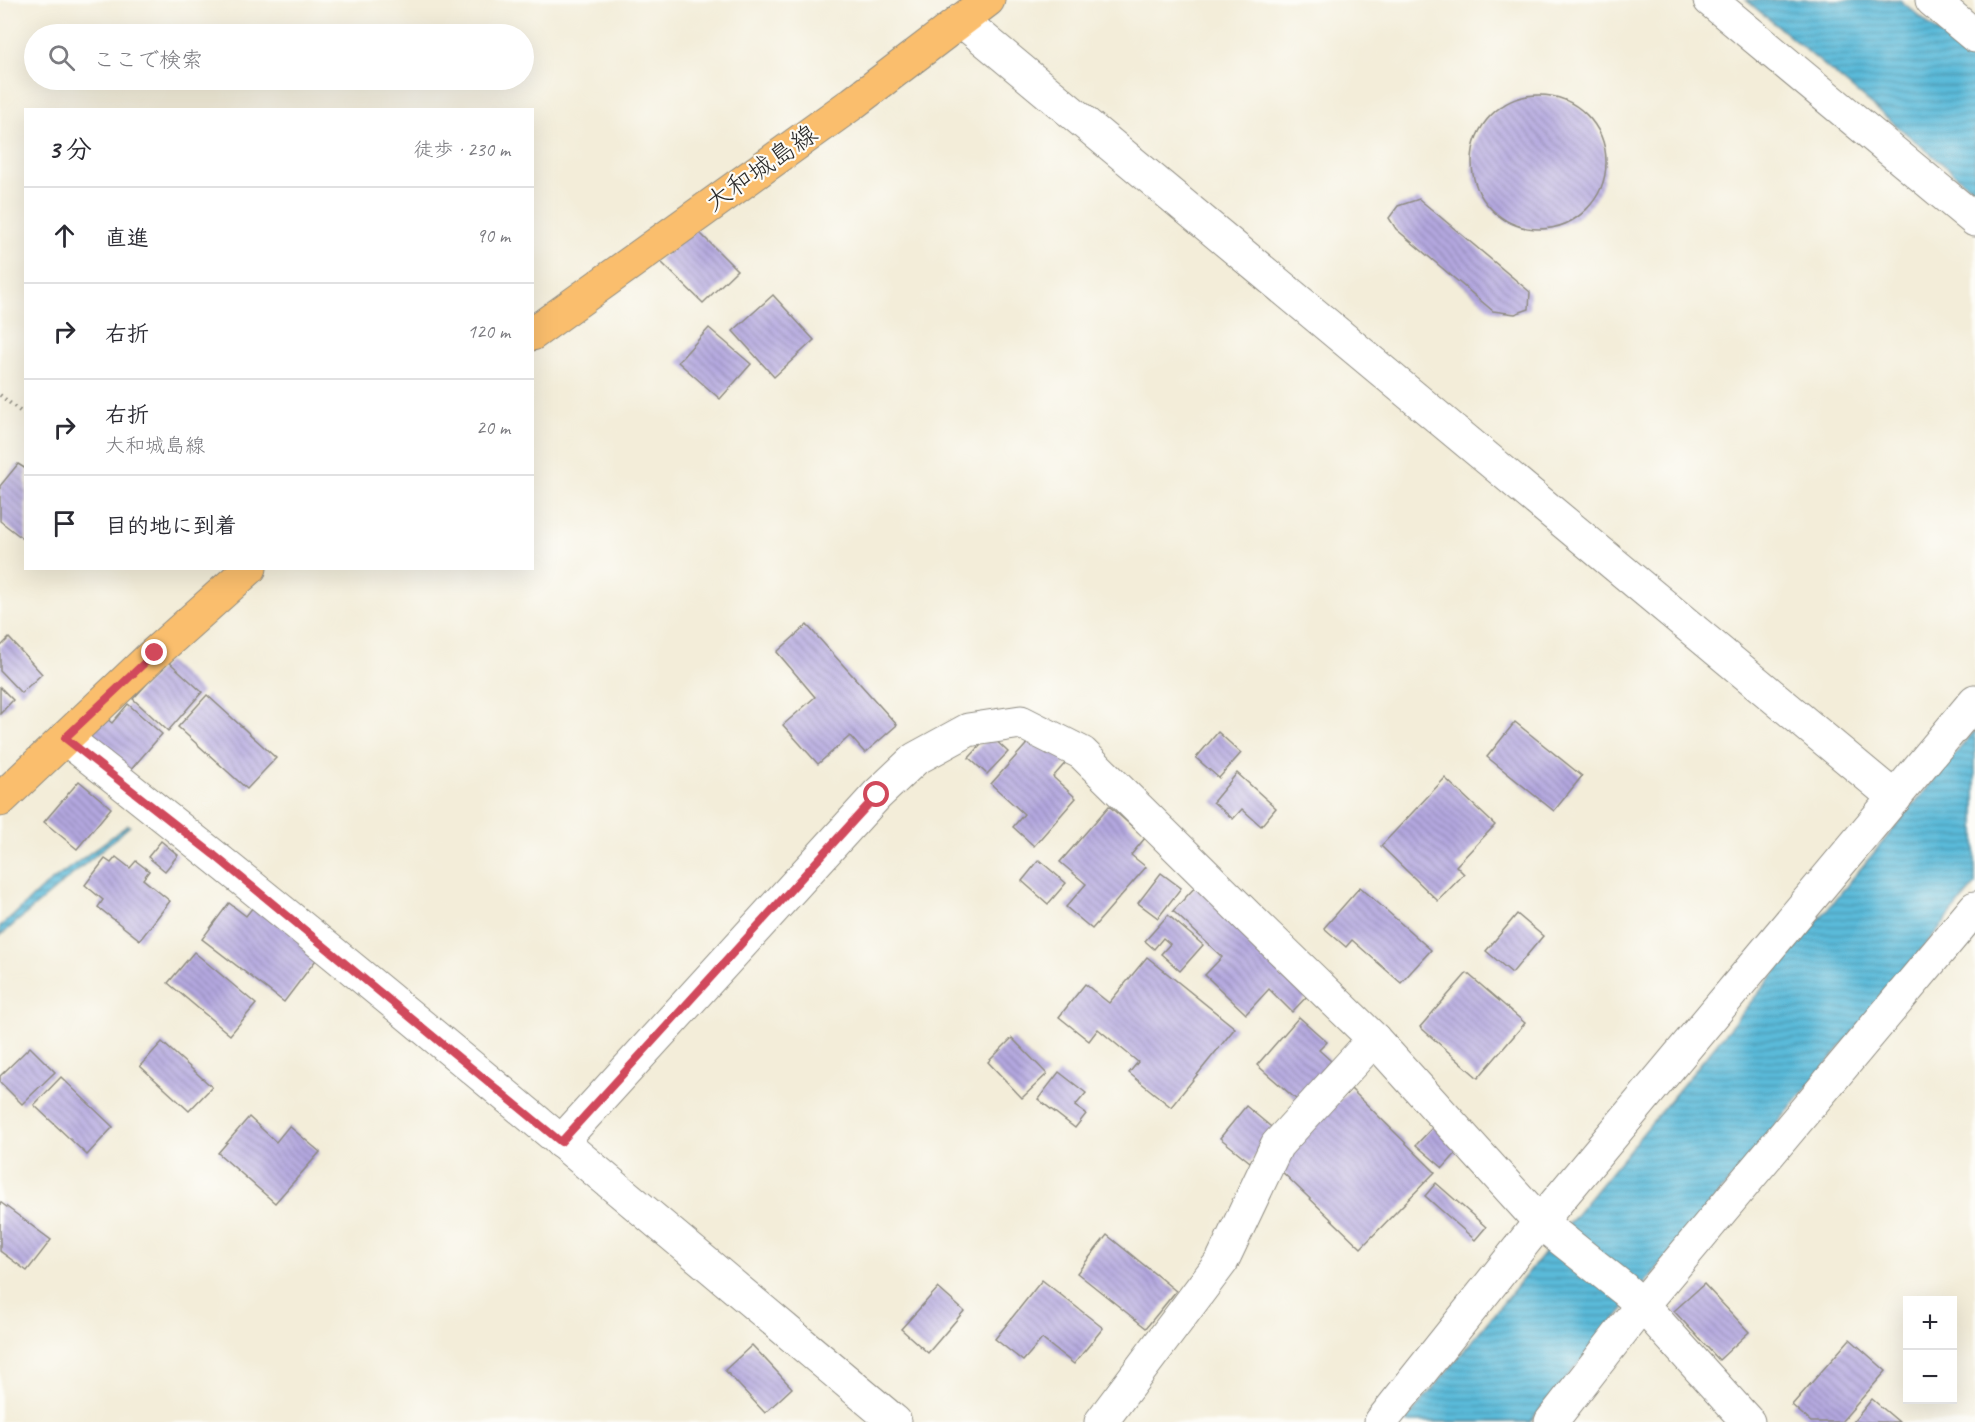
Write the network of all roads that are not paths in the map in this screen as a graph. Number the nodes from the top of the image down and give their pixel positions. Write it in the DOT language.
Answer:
graph roads {
  1 [pos="988,0"];
  2 [pos="1710,0"];
  3 [pos="1932,0"];
  4 [pos="961,20"];
  5 [pos="1975,36"];
  6 [pos="1975,219"];
  7 [pos="534,332"];
  8 [pos="247,570"];
  9 [pos="1975,701"];
  10 [pos="65,738"];
  11 [pos="1895,798"];
  12 [pos="0,800"];
  13 [pos="1975,908"];
  14 [pos="1374,1039"];
  15 [pos="561,1142"];
  16 [pos="1551,1230"];
  17 [pos="1633,1297"];
  18 [pos="895,1422"];
  19 [pos="1101,1422"];
  20 [pos="1381,1422"];
  21 [pos="1551,1422"];
  22 [pos="1748,1422"];
  1 -- 4 [label="main road, 大和城島線"];
  2 -- 6 [label="street"];
  3 -- 5 [label="street"];
  4 -- 7 [label="main road, 大和城島線"];
  4 -- 11 [label="street"];
  8 -- 10 [label="main road"];
  9 -- 11 [label="street"];
  10 -- 12 [label="main road"];
  10 -- 15 [label="street"];
  11 -- 16 [label="street"];
  13 -- 17 [label="street"];
  14 -- 15 [label="street"];
  14 -- 16 [label="street"];
  14 -- 19 [label="street"];
  15 -- 18 [label="street"];
  16 -- 17 [label="street"];
  16 -- 20 [label="street"];
  17 -- 21 [label="street"];
  17 -- 22 [label="street"];
}
